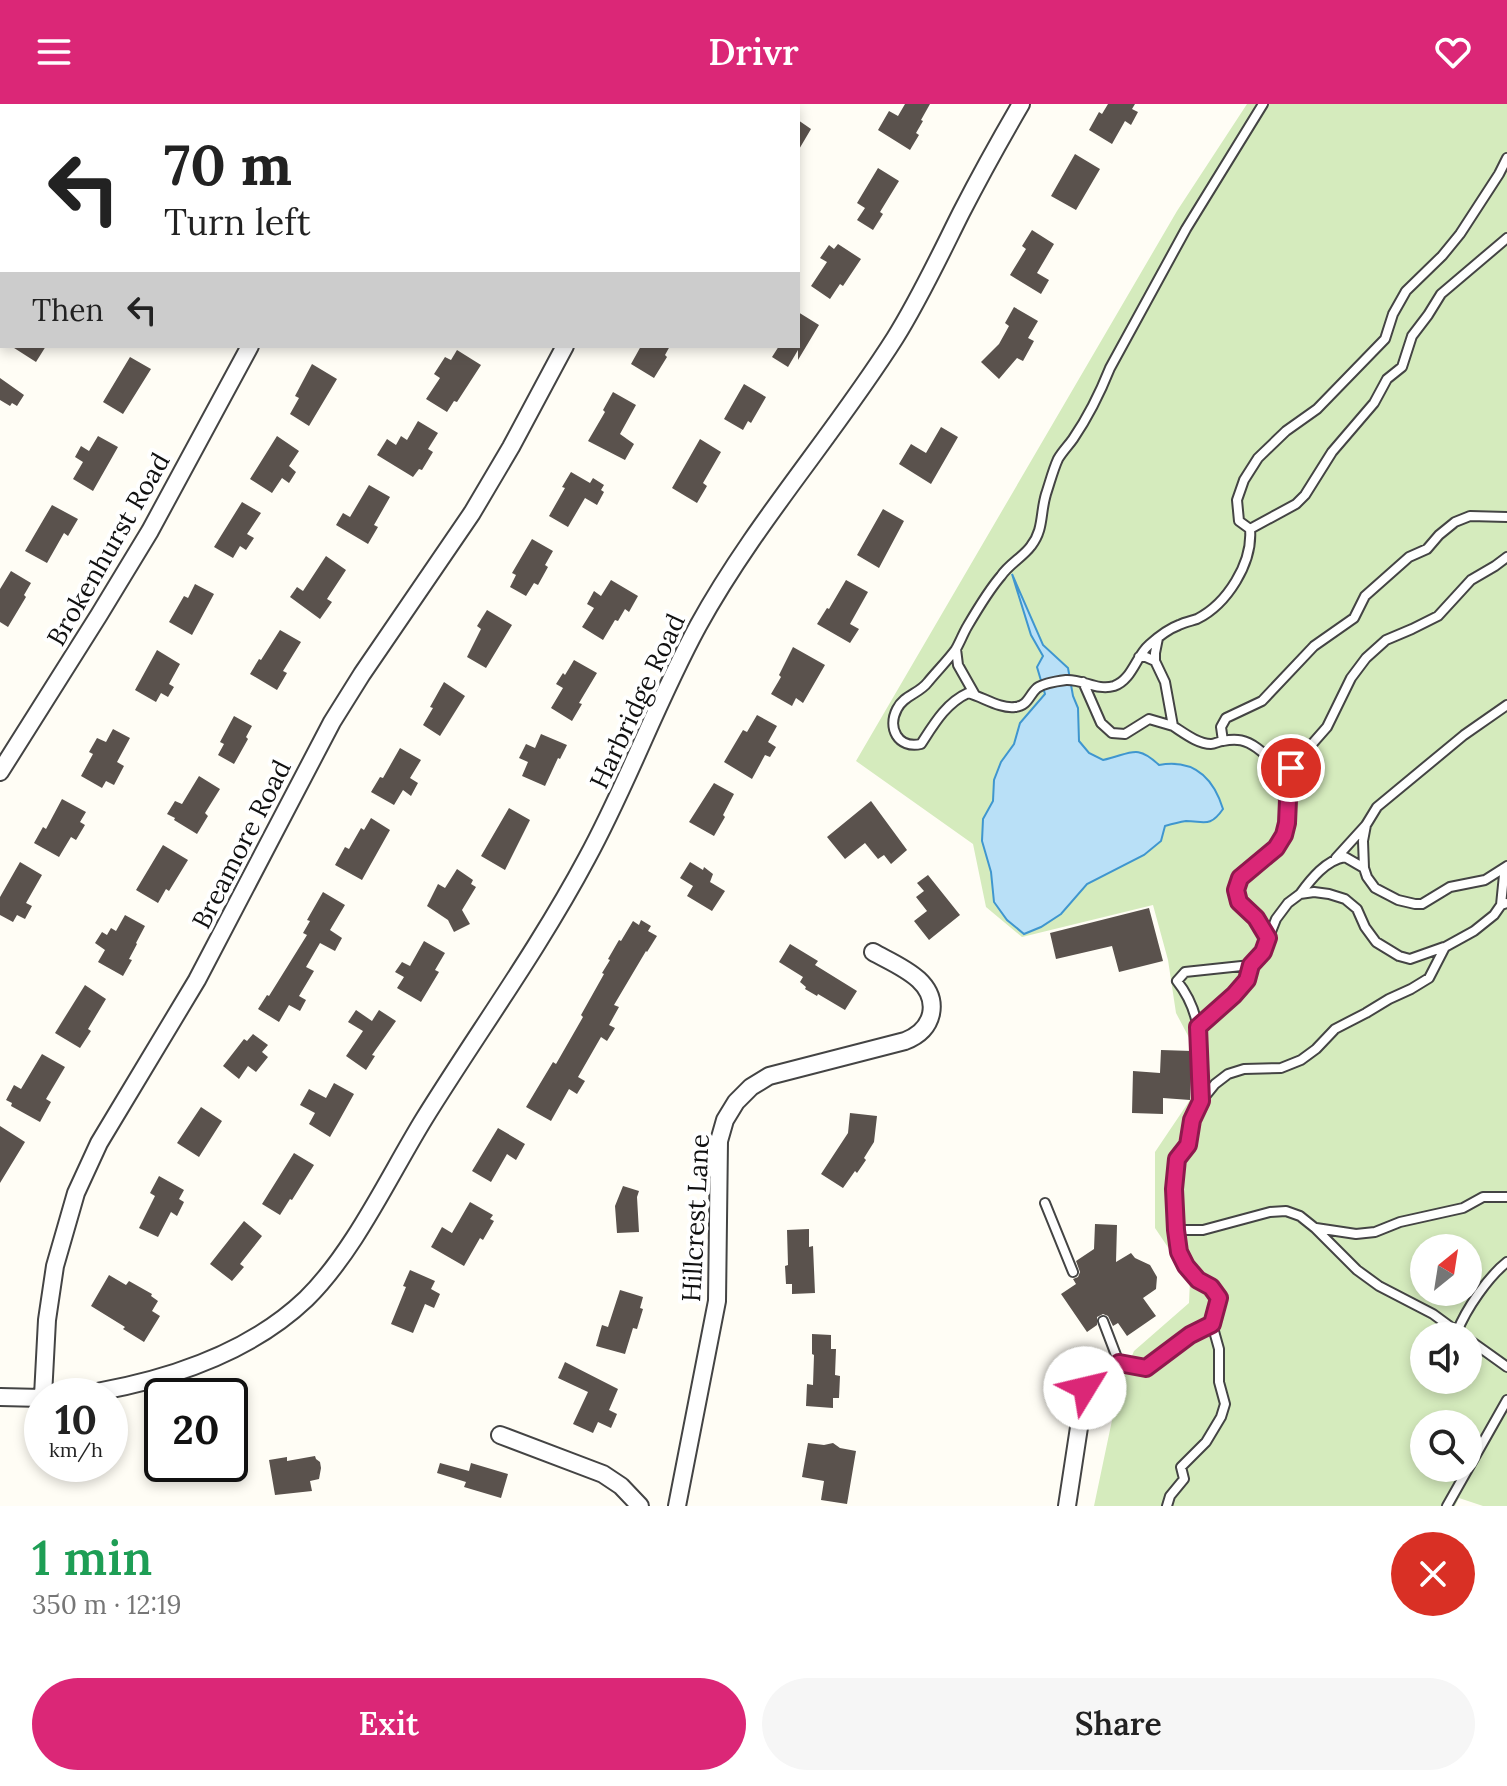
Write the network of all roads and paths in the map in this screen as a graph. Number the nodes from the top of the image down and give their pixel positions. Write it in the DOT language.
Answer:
graph roads {
  1 [pos="1021,104"];
  2 [pos="1263,104"];
  3 [pos="1507,158"];
  4 [pos="1507,238"];
  5 [pos="249,348"];
  6 [pos="564,348"];
  7 [pos="1507,517"];
  8 [pos="1250,529"];
  9 [pos="1507,557"];
  10 [pos="1158,637"];
  11 [pos="956,649"];
  12 [pos="1139,657"];
  13 [pos="1155,661"];
  14 [pos="1079,681"];
  15 [pos="975,695"];
  16 [pos="1507,705"];
  17 [pos="1173,726"];
  18 [pos="1223,741"];
  19 [pos="0,772"];
  20 [pos="1285,782"];
  21 [pos="1366,825"];
  22 [pos="1336,858"];
  23 [pos="1364,868"];
  24 [pos="1507,868"];
  25 [pos="1300,894"];
  26 [pos="1504,904"];
  27 [pos="1268,938"];
  28 [pos="1445,947"];
  29 [pos="873,952"];
  30 [pos="1251,965"];
  31 [pos="1198,1027"];
  32 [pos="1201,1101"];
  33 [pos="1507,1197"];
  34 [pos="1045,1203"];
  35 [pos="1315,1228"];
  36 [pos="1176,1230"];
  37 [pos="1507,1262"];
  38 [pos="1073,1272"];
  39 [pos="1103,1321"];
  40 [pos="1444,1322"];
  41 [pos="1462,1322"];
  42 [pos="1212,1324"];
  43 [pos="1482,1349"];
  44 [pos="1119,1363"];
  45 [pos="1507,1367"];
  46 [pos="43,1378"];
  47 [pos="128,1387"];
  48 [pos="1085,1388"];
  49 [pos="0,1397"];
  50 [pos="24,1397"];
  51 [pos="1507,1400"];
  52 [pos="500,1435"];
  53 [pos="640,1506"];
  54 [pos="677,1506"];
  55 [pos="1067,1506"];
  56 [pos="1167,1506"];
  57 [pos="1447,1506"];
  1 -- 47 [label="street, Harbridge Road"];
  2 -- 11 [label="lane"];
  3 -- 8 [label="lane"];
  4 -- 8 [label="lane"];
  5 -- 19 [label="street, Brokenhurst Road"];
  6 -- 46 [label="street, Breamore Road"];
  7 -- 18 [label="lane"];
  8 -- 10 [label="lane"];
  9 -- 20 [label="lane"];
  10 -- 12 [label="lane"];
  10 -- 13 [label="lane"];
  11 -- 15 [label="lane"];
  11 -- 15 [label="lane"];
  12 -- 13 [label="lane"];
  12 -- 14 [label="lane"];
  13 -- 17 [label="lane"];
  14 -- 15 [label="lane"];
  14 -- 17 [label="lane"];
  16 -- 21 [label="lane"];
  17 -- 18 [label="lane"];
  18 -- 20 [label="lane"];
  20 -- 27 [label="lane"];
  21 -- 22 [label="lane"];
  21 -- 23 [label="lane"];
  22 -- 23 [label="lane"];
  22 -- 25 [label="lane"];
  23 -- 24 [label="lane"];
  24 -- 26 [label="lane"];
  25 -- 27 [label="lane"];
  25 -- 28 [label="lane"];
  26 -- 28 [label="lane"];
  27 -- 30 [label="lane"];
  28 -- 32 [label="lane"];
  29 -- 54 [label="street, Hillcrest Lane"];
  30 -- 31 [label="lane"];
  30 -- 31 [label="lane"];
  31 -- 32 [label="lane"];
  32 -- 36 [label="lane"];
  33 -- 35 [label="lane"];
  34 -- 38 [label="lane"];
  35 -- 36 [label="lane"];
  35 -- 40 [label="lane"];
  36 -- 42 [label="lane"];
  37 -- 41 [label="lane"];
  39 -- 44 [label="lane"];
  42 -- 44 [label="lane"];
  42 -- 56 [label="lane"];
  43 -- 45 [label="lane"];
  44 -- 48 [label="lane"];
  48 -- 55 [label="street"];
  49 -- 50 [label="street"];
  51 -- 57 [label="lane"];
  52 -- 53 [label="street"];
}
